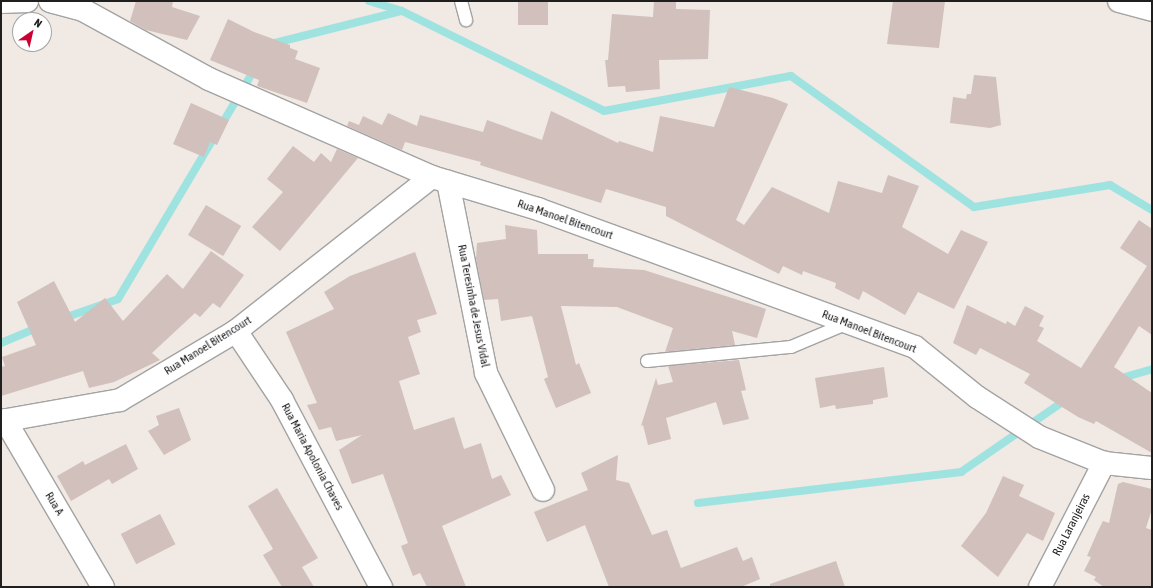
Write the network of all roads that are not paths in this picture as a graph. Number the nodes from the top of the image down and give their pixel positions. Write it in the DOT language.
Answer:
graph roads {
  1 [pos="27,1"];
  2 [pos="50,1"];
  3 [pos="461,1"];
  4 [pos="1119,1"];
  5 [pos="1,2"];
  6 [pos="1152,10"];
  7 [pos="466,20"];
  8 [pos="440,180"];
  9 [pos="848,323"];
  10 [pos="236,331"];
  11 [pos="647,361"];
  12 [pos="3,421"];
  13 [pos="1104,463"];
  14 [pos="1152,468"];
  15 [pos="543,490"];
  16 [pos="103,587"];
  17 [pos="381,587"];
  18 [pos="1040,587"];
  1 -- 5 [label="street"];
  2 -- 8 [label="street"];
  3 -- 7 [label="lane"];
  4 -- 6 [label="street"];
  8 -- 9 [label="street, Rua Manoel Bitencourt"];
  8 -- 10 [label="street, Rua Manoel Bitencourt"];
  8 -- 15 [label="street, Rua Teresinha de Jesus Vidal"];
  9 -- 11 [label="lane"];
  9 -- 13 [label="street, Rua Manoel Bitencourt"];
  10 -- 12 [label="street, Rua Manoel Bitencourt"];
  10 -- 17 [label="street, Rua Maria Apolonia Chaves"];
  12 -- 16 [label="street, Rua A"];
  13 -- 14 [label="street, Rua Manoel Bitencourt"];
  13 -- 18 [label="street, Rua Laranjeiras"];
}
